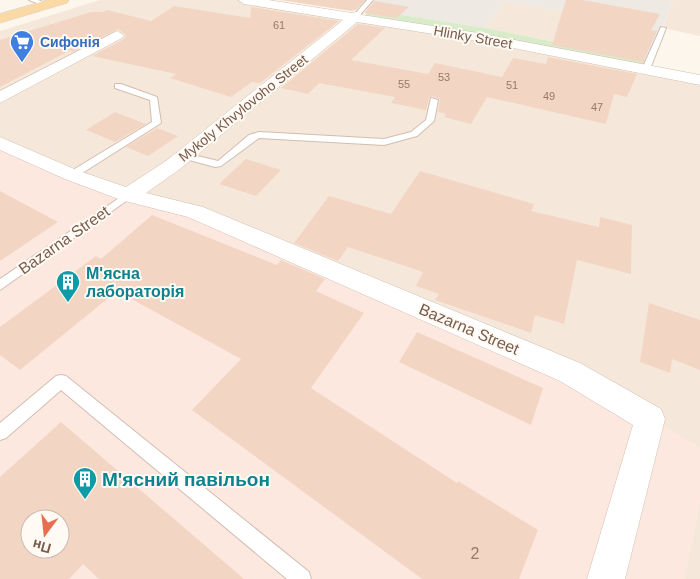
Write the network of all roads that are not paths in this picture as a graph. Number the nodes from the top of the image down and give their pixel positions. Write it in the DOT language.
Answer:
graph roads {
  1 [pos="32,0"];
  2 [pos="62,0"];
  3 [pos="244,0"];
  4 [pos="370,0"];
  5 [pos="47,5"];
  6 [pos="356,16"];
  7 [pos="0,19"];
  8 [pos="663,28"];
  9 [pos="117,34"];
  10 [pos="646,69"];
  11 [pos="700,80"];
  12 [pos="118,86"];
  13 [pos="0,98"];
  14 [pos="434,100"];
  15 [pos="0,143"];
  16 [pos="184,156"];
  17 [pos="72,175"];
  18 [pos="128,196"];
  19 [pos="0,285"];
  20 [pos="0,433"];
  21 [pos="302,579"];
  22 [pos="606,579"];
  1 -- 5 [label="lane"];
  2 -- 5 [label="main road"];
  3 -- 6 [label="street, Hlinky Street"];
  4 -- 6 [label="lane"];
  5 -- 7 [label="main road"];
  6 -- 10 [label="street, Hlinky Street"];
  6 -- 16 [label="street, Mykoly Khvylovoho Street"];
  8 -- 10 [label="lane"];
  9 -- 13 [label="street"];
  10 -- 11 [label="street, Hlinky Street"];
  12 -- 17 [label="lane"];
  14 -- 16 [label="lane"];
  15 -- 17 [label="street, Bazarna Street"];
  16 -- 18 [label="street, Mykoly Khvylovoho Street"];
  17 -- 18 [label="street, Bazarna Street"];
  18 -- 19 [label="lane, Bazarna Street"];
  18 -- 22 [label="street, Bazarna Street"];
  20 -- 21 [label="lane"];
}
